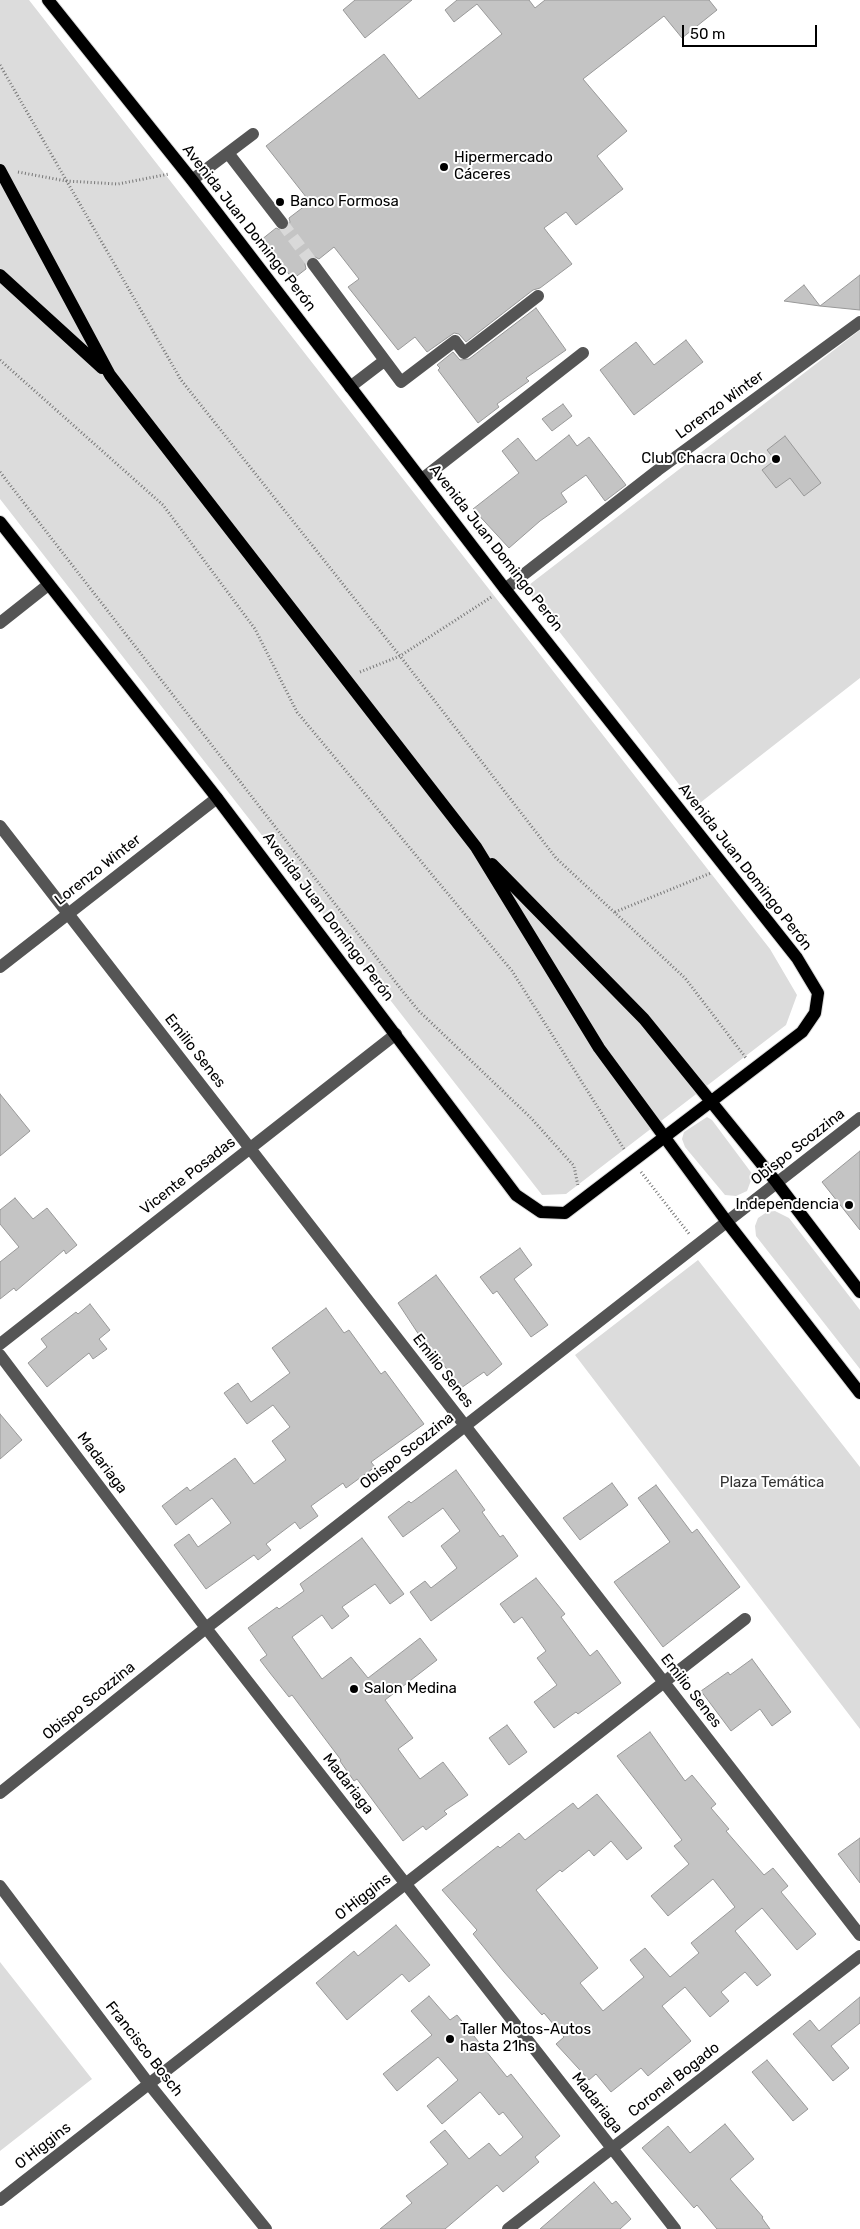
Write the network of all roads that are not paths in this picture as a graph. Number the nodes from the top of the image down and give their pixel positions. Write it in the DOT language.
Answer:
graph roads {
  1 [pos="48,0"];
  2 [pos="253,134"];
  3 [pos="228,153"];
  4 [pos="5,170"];
  5 [pos="192,180"];
  6 [pos="282,223"];
  7 [pos="313,264"];
  8 [pos="0,275"];
  9 [pos="538,296"];
  10 [pos="860,322"];
  11 [pos="583,353"];
  12 [pos="384,361"];
  13 [pos="110,375"];
  14 [pos="350,387"];
  15 [pos="422,479"];
  16 [pos="0,522"];
  17 [pos="48,585"];
  18 [pos="505,588"];
  19 [pos="0,623"];
  20 [pos="217,798"];
  21 [pos="0,826"];
  22 [pos="476,847"];
  23 [pos="68,914"];
  24 [pos="0,968"];
  25 [pos="396,1034"];
  26 [pos="710,1102"];
  27 [pos="860,1118"];
  28 [pos="664,1138"];
  29 [pos="250,1149"];
  30 [pos="777,1183"];
  31 [pos="727,1222"];
  32 [pos="860,1292"];
  33 [pos="0,1344"];
  34 [pos="0,1355"];
  35 [pos="860,1393"];
  36 [pos="465,1426"];
  37 [pos="745,1620"];
  38 [pos="206,1628"];
  39 [pos="664,1682"];
  40 [pos="0,1793"];
  41 [pos="406,1884"];
  42 [pos="0,1886"];
  43 [pos="860,1935"];
  44 [pos="860,1956"];
  45 [pos="149,2084"];
  46 [pos="612,2148"];
  47 [pos="0,2200"];
  48 [pos="266,2229"];
  49 [pos="508,2229"];
  50 [pos="675,2229"];
  1 -- 5 [label="main road, Avenida Juan Domingo Perón"];
  2 -- 3 [label="street"];
  3 -- 5 [label="street"];
  3 -- 6 [label="street"];
  4 -- 13 [label="main road"];
  5 -- 14 [label="main road, Avenida Juan Domingo Perón"];
  7 -- 12 [label="street"];
  8 -- 13 [label="main road"];
  9 -- 12 [label="street"];
  10 -- 18 [label="street, Lorenzo Winter"];
  11 -- 15 [label="street"];
  12 -- 14 [label="street"];
  13 -- 22 [label="main road"];
  14 -- 15 [label="main road, Avenida Juan Domingo Perón"];
  15 -- 18 [label="main road, Avenida Juan Domingo Perón"];
  16 -- 17 [label="main road, Avenida Juan Domingo Perón"];
  17 -- 19 [label="street"];
  17 -- 20 [label="main road, Avenida Juan Domingo Perón"];
  18 -- 26 [label="main road, Avenida Juan Domingo Perón"];
  20 -- 23 [label="street, Lorenzo Winter"];
  20 -- 25 [label="main road, Avenida Juan Domingo Perón"];
  21 -- 23 [label="street, Emilio Senes"];
  22 -- 26 [label="main road"];
  22 -- 28 [label="main road"];
  23 -- 24 [label="street, Lorenzo Winter"];
  23 -- 29 [label="street, Emilio Senes"];
  25 -- 28 [label="main road, Avenida Juan Domingo Perón"];
  25 -- 29 [label="street, Vicente Posadas"];
  26 -- 28 [label="main road, Avenida Juan Domingo Perón"];
  26 -- 30 [label="main road"];
  27 -- 30 [label="street, Obispo Scozzina"];
  28 -- 31 [label="main road"];
  29 -- 33 [label="street, Vicente Posadas"];
  29 -- 36 [label="street, Emilio Senes"];
  30 -- 31 [label="street, Obispo Scozzina"];
  30 -- 32 [label="main road"];
  31 -- 35 [label="main road"];
  31 -- 36 [label="street, Obispo Scozzina"];
  34 -- 38 [label="street, Madariaga"];
  36 -- 38 [label="street, Obispo Scozzina"];
  36 -- 39 [label="street, Emilio Senes"];
  37 -- 39 [label="street, O'Higgins"];
  38 -- 40 [label="street, Obispo Scozzina"];
  38 -- 41 [label="street, Madariaga"];
  39 -- 41 [label="street, O'Higgins"];
  39 -- 43 [label="street, Emilio Senes"];
  41 -- 45 [label="street, O'Higgins"];
  41 -- 46 [label="street, Madariaga"];
  42 -- 45 [label="street, Francisco Bosch"];
  44 -- 46 [label="street, Coronel Bogado"];
  45 -- 47 [label="street, O'Higgins"];
  45 -- 48 [label="street, Francisco Bosch"];
  46 -- 49 [label="street, Coronel Bogado"];
  46 -- 50 [label="street, Madariaga"];
}
